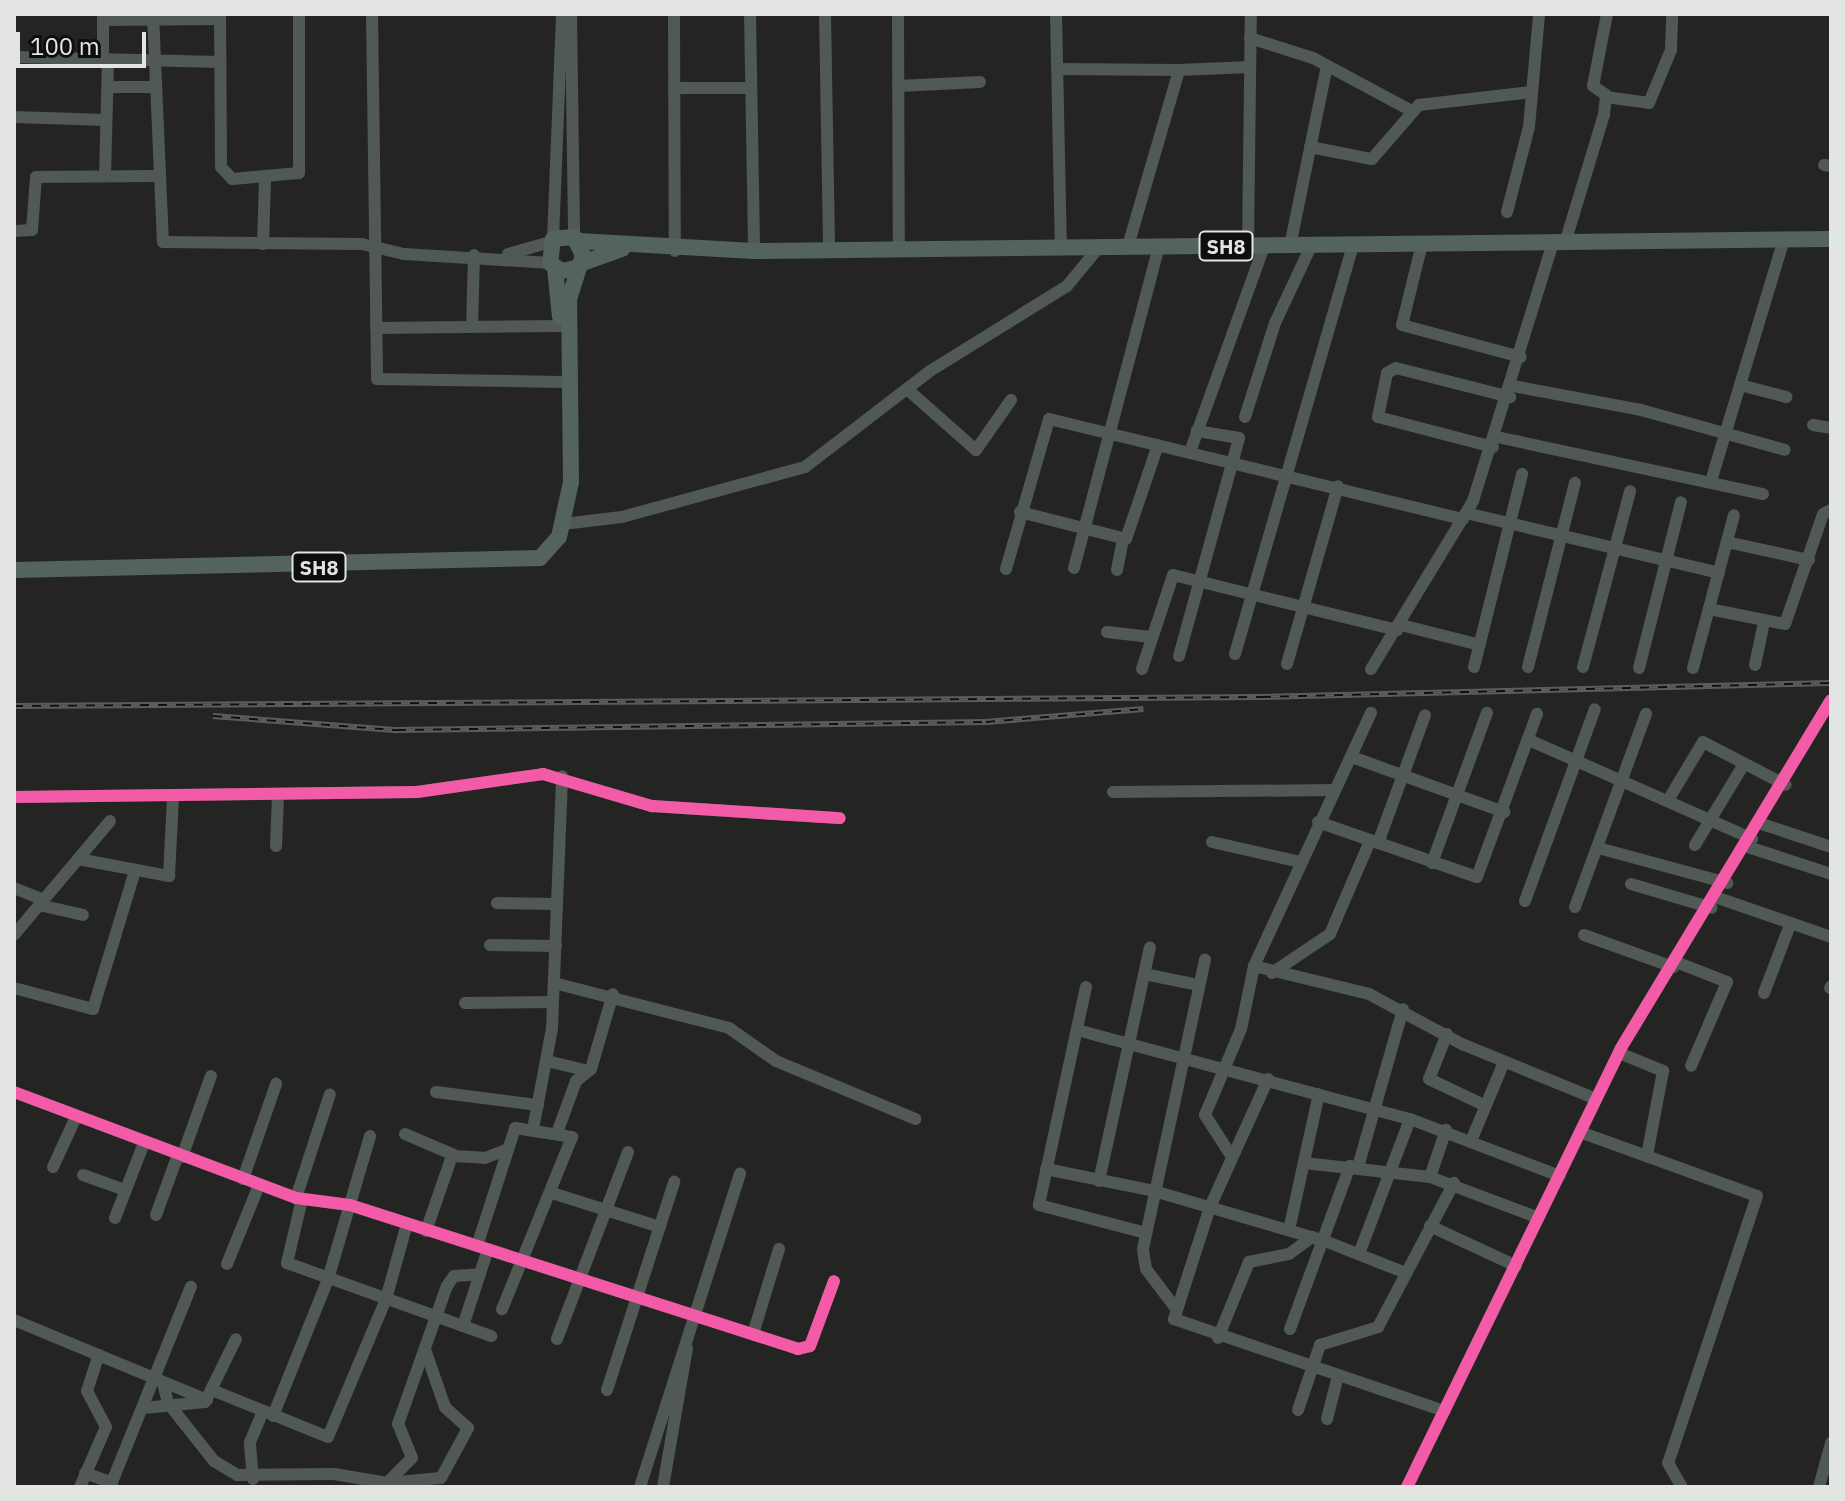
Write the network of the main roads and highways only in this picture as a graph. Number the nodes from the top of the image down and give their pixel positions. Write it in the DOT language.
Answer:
graph roads {
  1 [pos="576,239"];
  2 [pos="1831,239"];
  3 [pos="622,249"];
  4 [pos="553,266"];
  5 [pos="578,266"];
  6 [pos="568,498"];
  7 [pos="18,575"];
  1 -- 3 [label="main road, SH8"];
  1 -- 4 [label="main road, SH8"];
  1 -- 5 [label="main road, SH8"];
  2 -- 3 [label="main road, SH8"];
  3 -- 5 [label="main road, SH8"];
  4 -- 5 [label="main road, SH8"];
  4 -- 6 [label="main road, SH8"];
  5 -- 6 [label="main road, SH8"];
  6 -- 7 [label="main road, SH8"];
}
